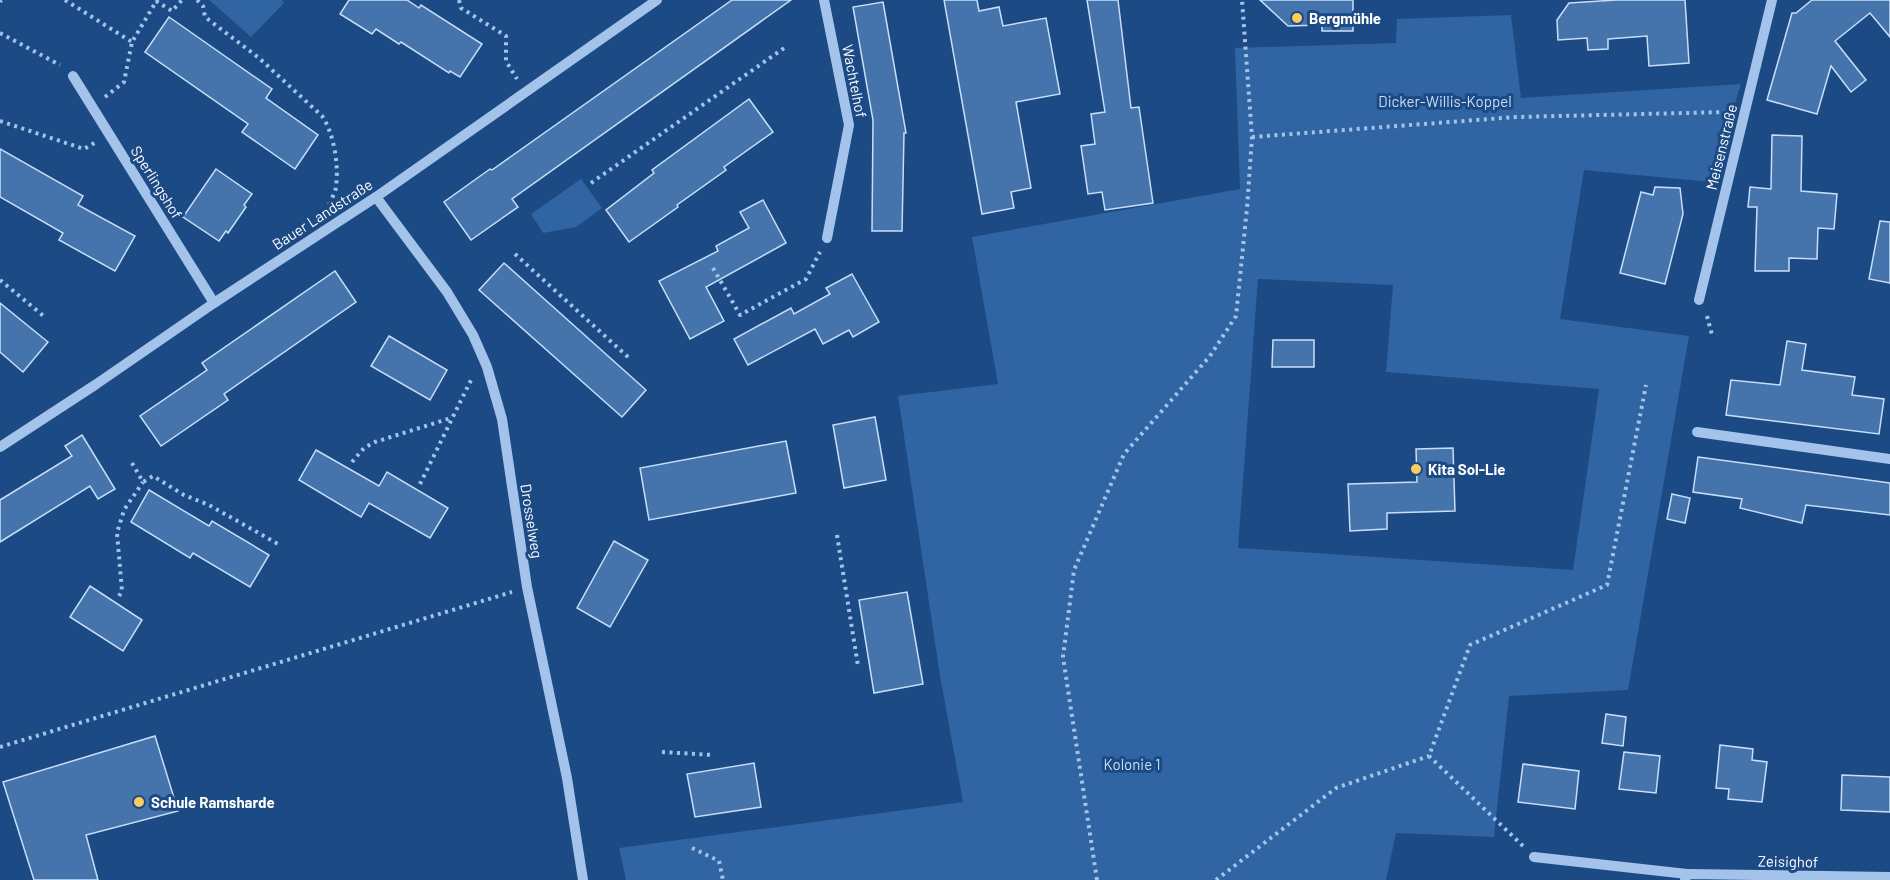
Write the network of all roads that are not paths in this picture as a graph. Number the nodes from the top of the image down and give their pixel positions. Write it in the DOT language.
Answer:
graph roads {
  1 [pos="657,0"];
  2 [pos="824,0"];
  3 [pos="1772,0"];
  4 [pos="73,76"];
  5 [pos="376,197"];
  6 [pos="827,238"];
  7 [pos="1699,300"];
  8 [pos="213,303"];
  9 [pos="1696,432"];
  10 [pos="0,447"];
  11 [pos="1890,459"];
  12 [pos="1534,857"];
  13 [pos="1686,877"];
  14 [pos="1890,877"];
  15 [pos="583,880"];
  1 -- 5 [label="street, Bauer Landstraße"];
  2 -- 6 [label="street, Wachtelhof"];
  3 -- 7 [label="street, Meisenstraße"];
  4 -- 8 [label="street, Sperlingshof"];
  5 -- 8 [label="street, Bauer Landstraße"];
  5 -- 15 [label="street, Drosselweg"];
  8 -- 10 [label="street, Bauer Landstraße"];
  9 -- 11 [label="street"];
  12 -- 13 [label="street, Zeisighof"];
  13 -- 14 [label="street, Zeisighof"];
}
